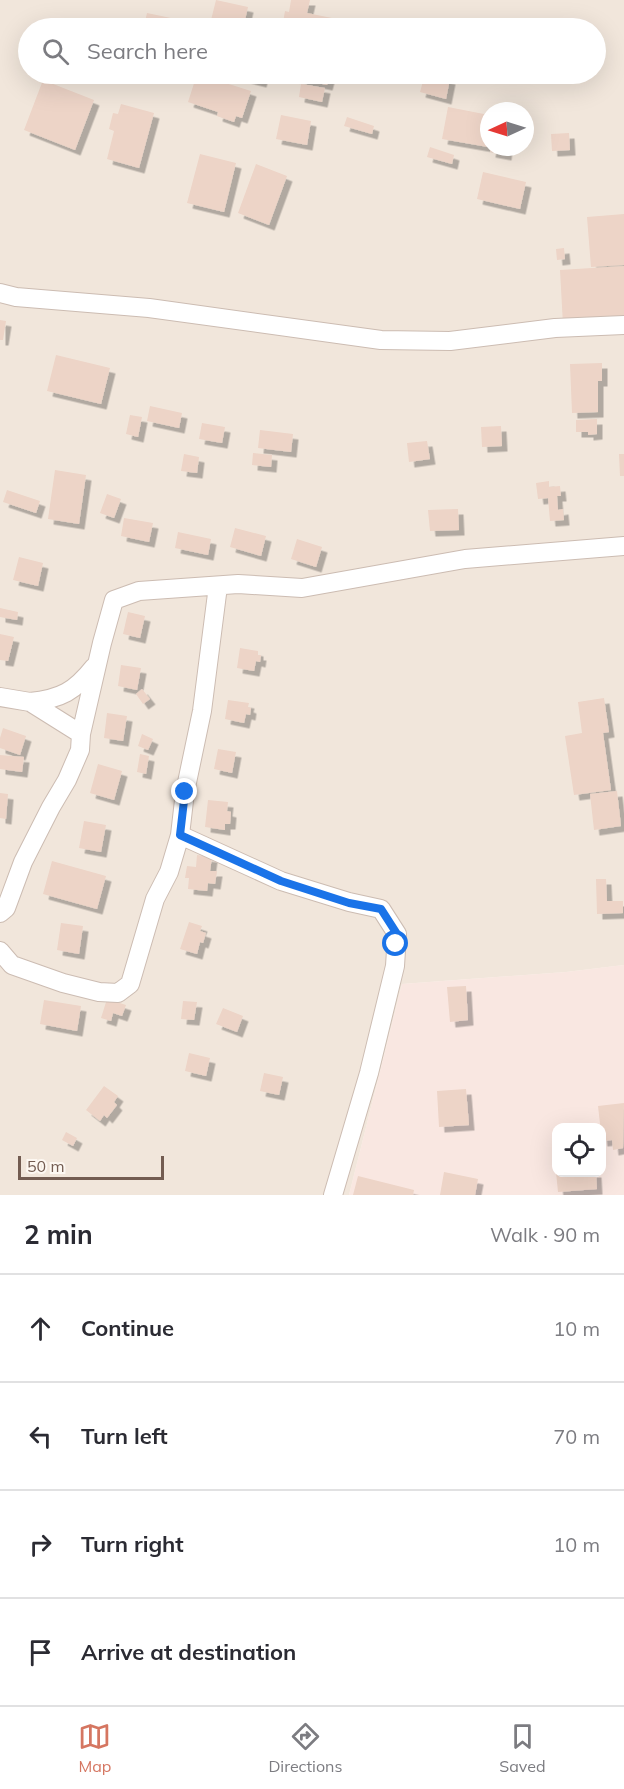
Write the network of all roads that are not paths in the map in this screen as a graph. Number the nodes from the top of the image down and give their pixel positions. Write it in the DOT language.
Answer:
graph roads {
  1 [pos="0,293"];
  2 [pos="624,325"];
  3 [pos="624,546"];
  4 [pos="218,586"];
  5 [pos="97,662"];
  6 [pos="0,697"];
  7 [pos="30,702"];
  8 [pos="81,734"];
  9 [pos="180,835"];
  10 [pos="0,913"];
  11 [pos="0,951"];
  12 [pos="333,1195"];
  1 -- 2 [label="street"];
  3 -- 4 [label="street"];
  4 -- 5 [label="street"];
  4 -- 9 [label="street"];
  5 -- 7 [label="street"];
  5 -- 8 [label="street"];
  6 -- 7 [label="street"];
  7 -- 8 [label="street"];
  8 -- 10 [label="street"];
  9 -- 11 [label="street"];
  9 -- 12 [label="street"];
}
